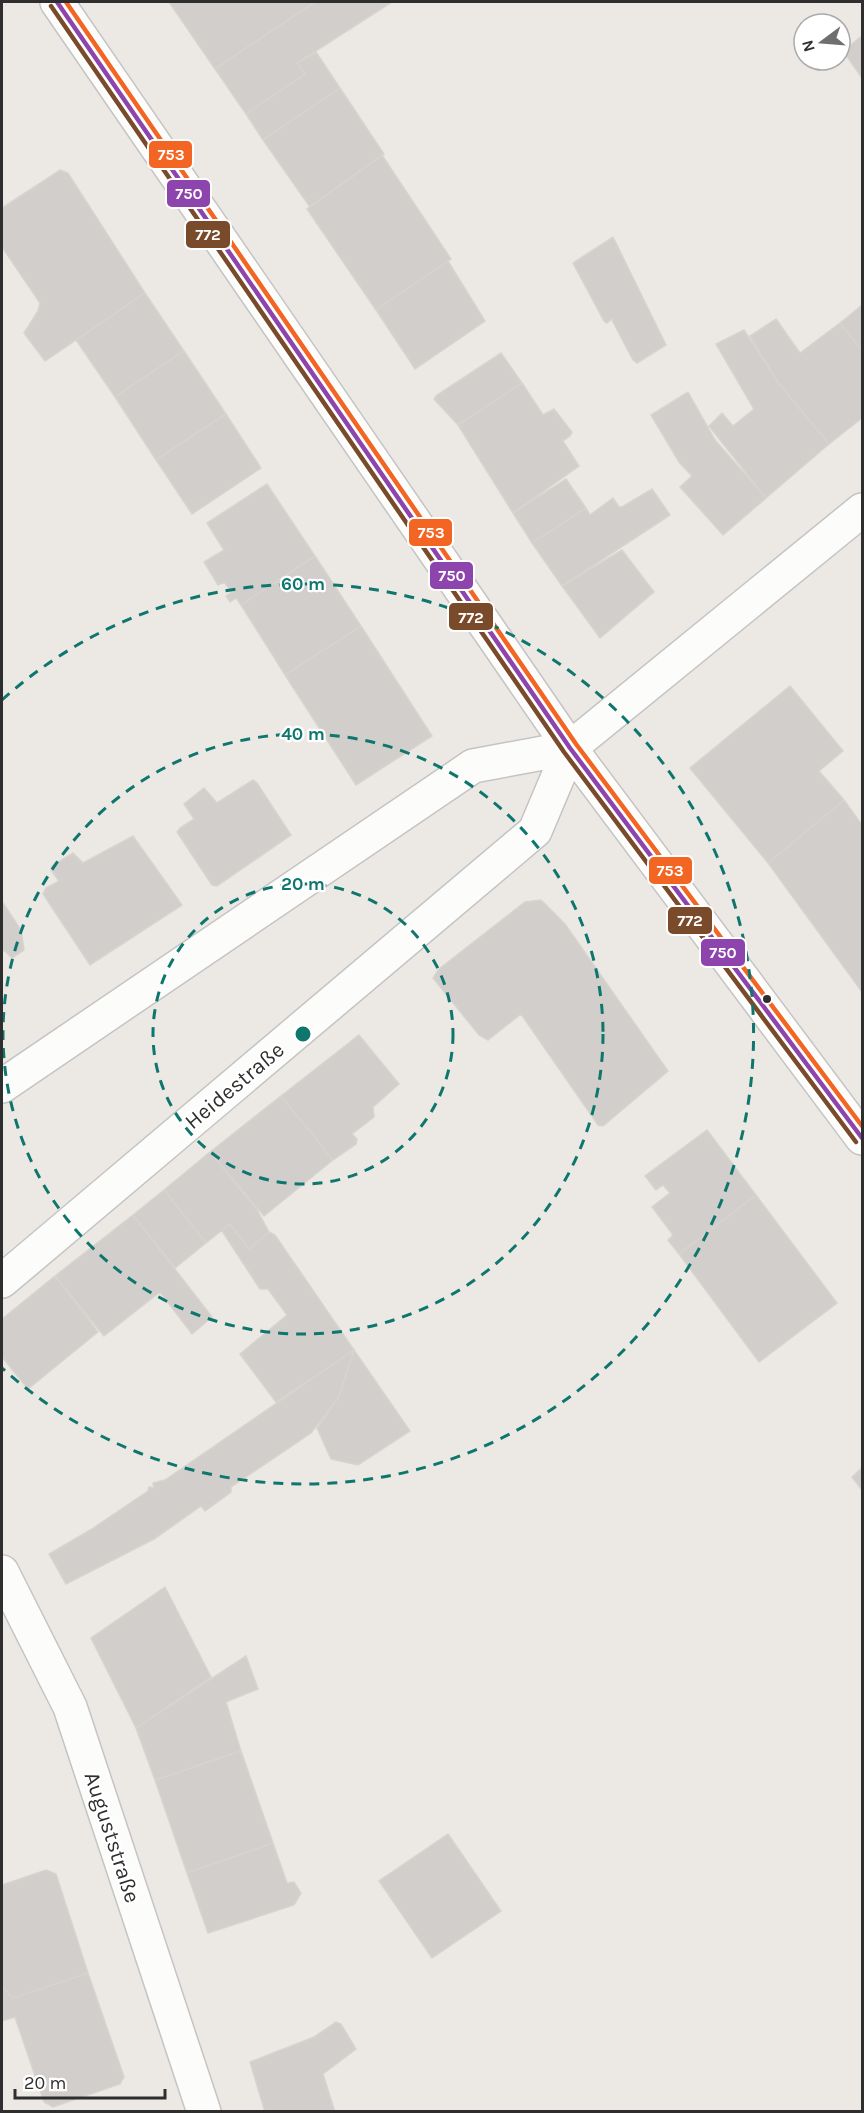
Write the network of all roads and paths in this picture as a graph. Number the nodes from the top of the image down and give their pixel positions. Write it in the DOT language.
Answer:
graph roads {
  1 [pos="57,2"];
  2 [pos="862,510"];
  3 [pos="570,748"];
  4 [pos="2,1086"];
  5 [pos="862,1138"];
  6 [pos="2,1281"];
  7 [pos="2,1572"];
  8 [pos="204,2112"];
  1 -- 3 [label="street"];
  2 -- 3 [label="street, Heidestraße"];
  3 -- 4 [label="street, Heidestraße"];
  3 -- 5 [label="street"];
  3 -- 6 [label="street, Heidestraße"];
  7 -- 8 [label="street, Auguststraße"];
}
